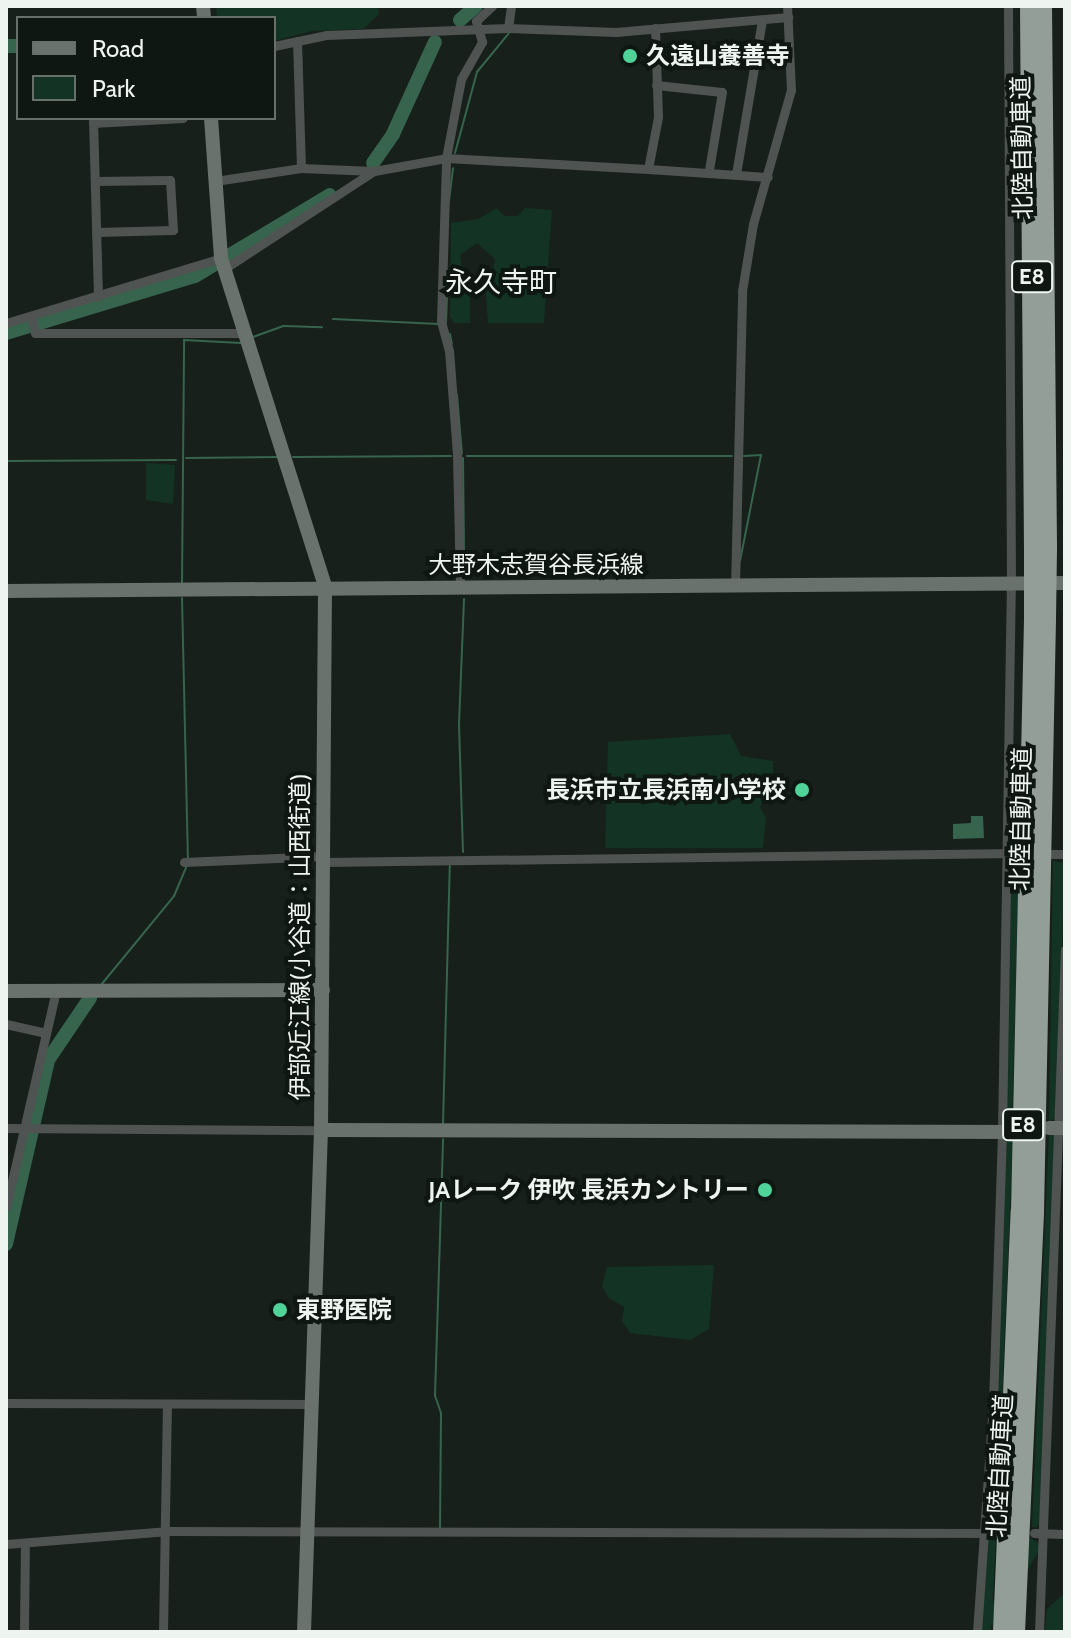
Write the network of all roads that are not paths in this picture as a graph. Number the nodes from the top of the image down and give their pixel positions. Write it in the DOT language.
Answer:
graph roads {
  1 [pos="492,6"];
  2 [pos="511,6"];
  3 [pos="1008,6"];
  4 [pos="1029,6"];
  5 [pos="1043,6"];
  6 [pos="788,11"];
  7 [pos="762,20"];
  8 [pos="508,28"];
  9 [pos="655,28"];
  10 [pos="479,30"];
  11 [pos="297,41"];
  12 [pos="276,46"];
  13 [pos="656,85"];
  14 [pos="93,120"];
  15 [pos="211,120"];
  16 [pos="446,158"];
  17 [pos="301,168"];
  18 [pos="648,169"];
  19 [pos="709,170"];
  20 [pos="374,171"];
  21 [pos="736,174"];
  22 [pos="768,177"];
  23 [pos="95,181"];
  24 [pos="215,181"];
  25 [pos="96,232"];
  26 [pos="223,265"];
  27 [pos="98,297"];
  28 [pos="31,316"];
  29 [pos="6,323"];
  30 [pos="246,339"];
  31 [pos="1040,547"];
  32 [pos="1011,583"];
  33 [pos="1065,583"];
  34 [pos="325,586"];
  35 [pos="735,586"];
  36 [pos="460,587"];
  37 [pos="6,591"];
  38 [pos="1040,619"];
  39 [pos="1006,853"];
  40 [pos="1021,853"];
  41 [pos="1052,854"];
  42 [pos="1065,854"];
  43 [pos="324,859"];
  44 [pos="189,862"];
  45 [pos="1065,949"];
  46 [pos="323,990"];
  47 [pos="6,991"];
  48 [pos="56,991"];
  49 [pos="6,1024"];
  50 [pos="46,1033"];
  51 [pos="6,1128"];
  52 [pos="1058,1128"];
  53 [pos="30,1129"];
  54 [pos="321,1130"];
  55 [pos="1009,1132"];
  56 [pos="7,1201"];
  57 [pos="6,1403"];
  58 [pos="311,1404"];
  59 [pos="167,1406"];
  60 [pos="164,1531"];
  61 [pos="987,1533"];
  62 [pos="1039,1534"];
  63 [pos="1065,1534"];
  64 [pos="307,1535"];
  65 [pos="25,1543"];
  66 [pos="6,1544"];
  67 [pos="24,1632"];
  68 [pos="163,1632"];
  69 [pos="304,1632"];
  70 [pos="977,1632"];
  71 [pos="1002,1632"];
  72 [pos="1016,1632"];
  73 [pos="1039,1632"];
  1 -- 10 [label="street"];
  2 -- 8 [label="street"];
  3 -- 32 [label="street"];
  4 -- 31 [label="highway, 北陸自動車道 / E8"];
  5 -- 31 [label="highway, 北陸自動車道 / E8"];
  6 -- 7 [label="street"];
  6 -- 22 [label="street"];
  7 -- 9 [label="street"];
  7 -- 21 [label="street"];
  8 -- 9 [label="street"];
  8 -- 10 [label="street"];
  9 -- 13 [label="street"];
  10 -- 11 [label="street"];
  10 -- 16 [label="street"];
  11 -- 12 [label="street"];
  11 -- 17 [label="street"];
  13 -- 18 [label="street"];
  13 -- 19 [label="street"];
  14 -- 23 [label="street"];
  15 -- 24 [label="main road, 伊部近江線(小谷道：山西街道)"];
  16 -- 18 [label="street"];
  16 -- 20 [label="street"];
  16 -- 36 [label="street"];
  17 -- 20 [label="street"];
  17 -- 24 [label="street"];
  18 -- 19 [label="street"];
  19 -- 21 [label="street"];
  20 -- 26 [label="street"];
  21 -- 22 [label="street"];
  22 -- 35 [label="street"];
  23 -- 25 [label="street"];
  23 -- 25 [label="street"];
  24 -- 26 [label="main road, 伊部近江線(小谷道：山西街道)"];
  25 -- 27 [label="street"];
  26 -- 27 [label="street"];
  26 -- 30 [label="main road, 伊部近江線(小谷道：山西街道)"];
  27 -- 28 [label="street"];
  28 -- 29 [label="street"];
  28 -- 30 [label="street"];
  30 -- 34 [label="main road, 伊部近江線(小谷道：山西街道)"];
  31 -- 38 [label="highway, 北陸自動車道 / E8, bridge"];
  32 -- 33 [label="main road, 大野木志賀谷長浜線"];
  32 -- 35 [label="main road, 大野木志賀谷長浜線"];
  32 -- 39 [label="street"];
  34 -- 36 [label="main road, 大野木志賀谷長浜線"];
  34 -- 37 [label="main road, 大野木志賀谷長浜線"];
  34 -- 43 [label="main road, 伊部近江線(小谷道：山西街道)"];
  35 -- 36 [label="main road, 大野木志賀谷長浜線"];
  38 -- 71 [label="highway, 北陸自動車道 / E8"];
  38 -- 72 [label="highway, 北陸自動車道 / E8"];
  39 -- 40 [label="street"];
  39 -- 43 [label="street"];
  39 -- 55 [label="street"];
  41 -- 42 [label="street"];
  43 -- 44 [label="street"];
  43 -- 46 [label="main road, 伊部近江線(小谷道：山西街道)"];
  45 -- 52 [label="street"];
  46 -- 48 [label="main road"];
  46 -- 54 [label="main road, 伊部近江線(小谷道：山西街道)"];
  47 -- 48 [label="main road"];
  48 -- 50 [label="street"];
  49 -- 50 [label="street"];
  50 -- 53 [label="street"];
  51 -- 53 [label="street"];
  52 -- 62 [label="street"];
  53 -- 54 [label="street"];
  53 -- 56 [label="street"];
  54 -- 55 [label="main road"];
  54 -- 58 [label="main road, 伊部近江線(小谷道：山西街道)"];
  55 -- 61 [label="street"];
  57 -- 59 [label="street"];
  58 -- 59 [label="street"];
  58 -- 64 [label="main road, 伊部近江線(小谷道：山西街道)"];
  59 -- 60 [label="street"];
  60 -- 64 [label="street"];
  60 -- 65 [label="street"];
  60 -- 68 [label="street"];
  61 -- 64 [label="street"];
  61 -- 70 [label="street"];
  62 -- 63 [label="street"];
  62 -- 73 [label="street"];
  64 -- 69 [label="main road, 伊部近江線(小谷道：山西街道)"];
  65 -- 66 [label="street"];
  65 -- 67 [label="street"];
}
